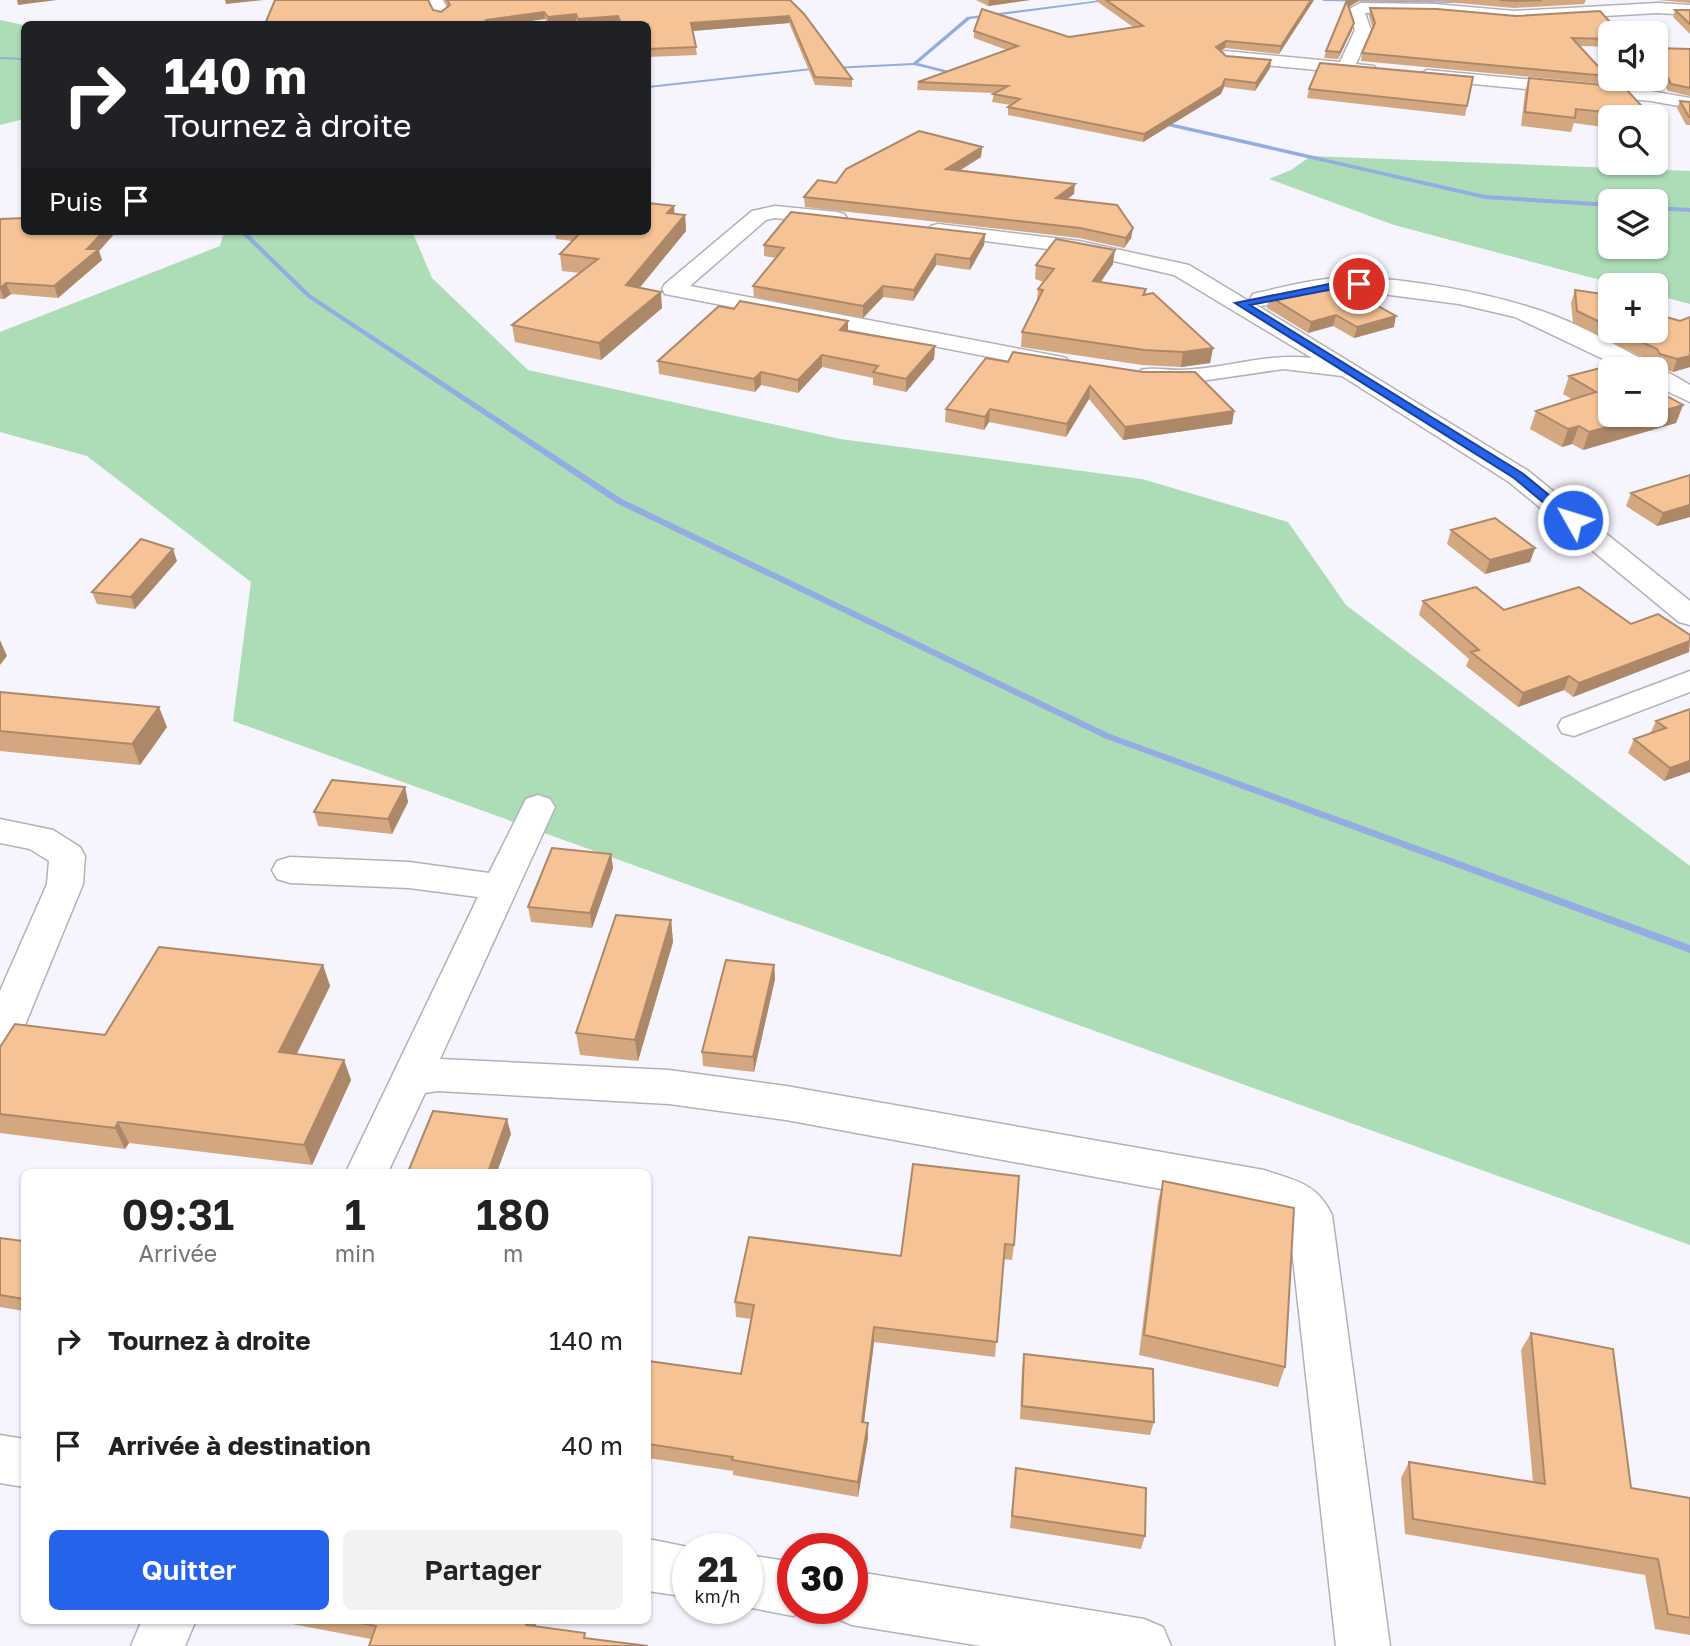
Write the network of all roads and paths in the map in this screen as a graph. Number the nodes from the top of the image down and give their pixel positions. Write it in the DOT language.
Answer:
graph roads {
  1 [pos="1690,10"];
  2 [pos="1225,56"];
  3 [pos="1346,68"];
  4 [pos="1386,71"];
  5 [pos="1413,74"];
  6 [pos="1690,103"];
  7 [pos="857,221"];
  8 [pos="911,227"];
  9 [pos="1240,303"];
  10 [pos="1620,357"];
  11 [pos="1080,366"];
  12 [pos="1348,369"];
  13 [pos="1130,373"];
  14 [pos="1668,383"];
  15 [pos="1690,395"];
  16 [pos="1690,615"];
  17 [pos="1690,681"];
  18 [pos="1574,726"];
  19 [pos="538,807"];
  20 [pos="0,831"];
  21 [pos="290,870"];
  22 [pos="501,887"];
  23 [pos="0,1037"];
  24 [pos="411,1078"];
  25 [pos="368,1169"];
  26 [pos="0,1459"];
  27 [pos="21,1462"];
  28 [pos="651,1565"];
  29 [pos="672,1569"];
  30 [pos="868,1601"];
  31 [pos="167,1624"];
  32 [pos="158,1646"];
  33 [pos="1144,1646"];
  34 [pos="1363,1646"];
  1 -- 3 [label="street"];
  2 -- 3 [label="street"];
  3 -- 4 [label="street"];
  5 -- 6 [label="street"];
  7 -- 11 [label="street"];
  8 -- 9 [label="street"];
  9 -- 10 [label="street"];
  9 -- 12 [label="street"];
  12 -- 13 [label="street"];
  12 -- 16 [label="street"];
  14 -- 15 [label="street"];
  17 -- 18 [label="street"];
  19 -- 22 [label="street"];
  20 -- 23 [label="street"];
  21 -- 22 [label="street"];
  22 -- 24 [label="street"];
  24 -- 25 [label="street"];
  24 -- 34 [label="street"];
  26 -- 27 [label="street"];
  28 -- 29 [label="street"];
  30 -- 33 [label="street"];
  31 -- 32 [label="street"];
}
